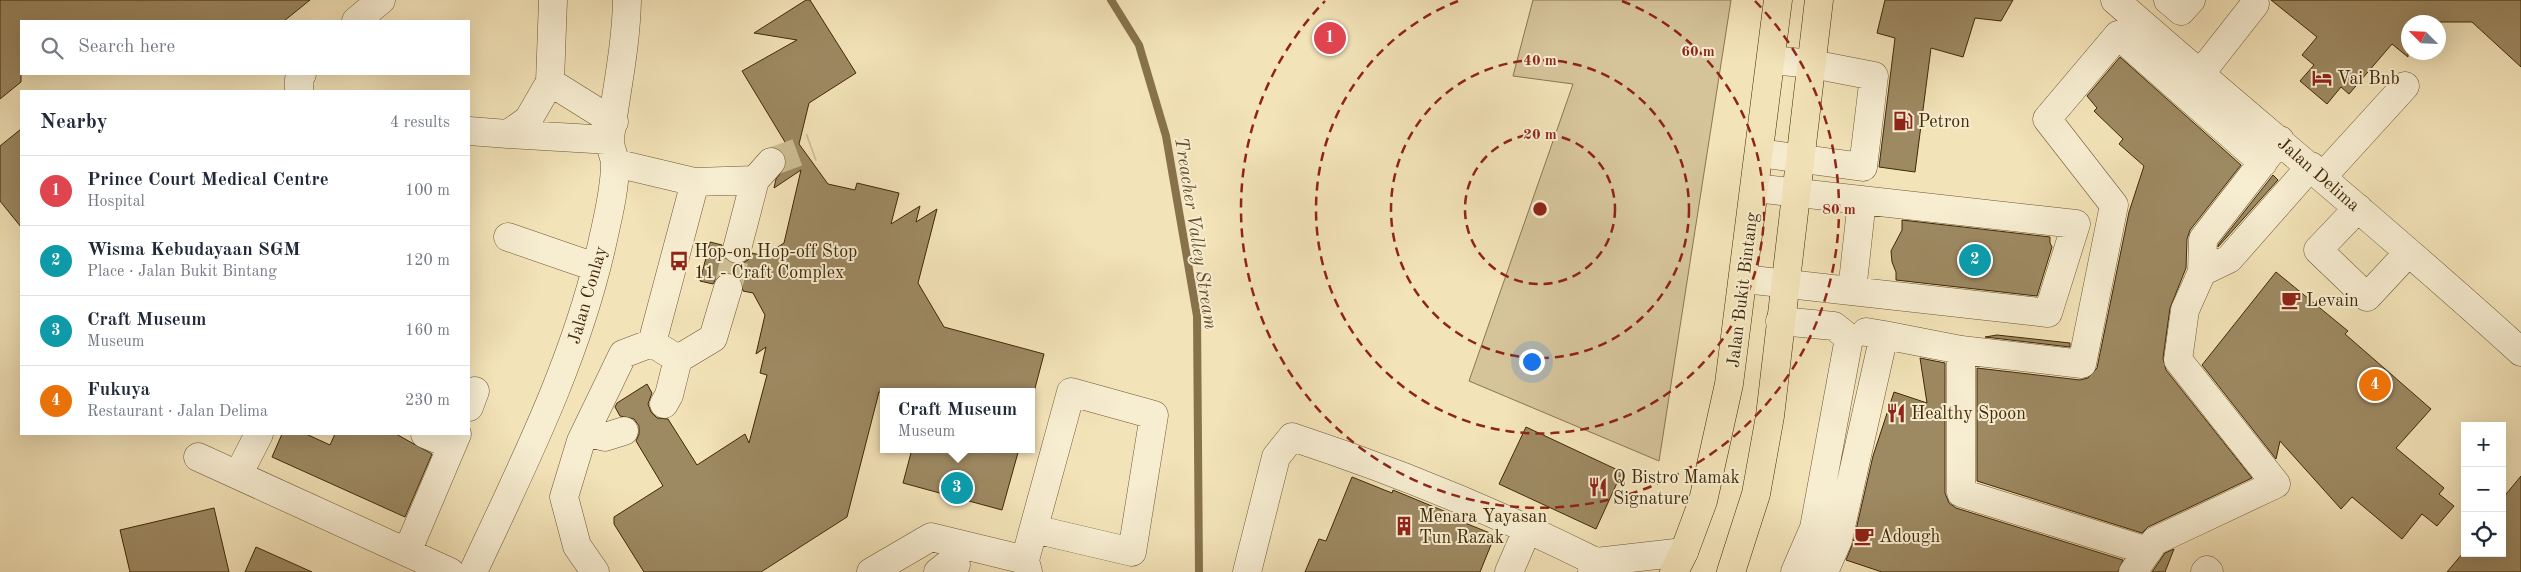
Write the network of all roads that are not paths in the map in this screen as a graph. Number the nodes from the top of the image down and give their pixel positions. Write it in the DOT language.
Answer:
graph roads {
  1 [pos="381,0"];
  2 [pos="554,0"];
  3 [pos="626,0"];
  4 [pos="1778,0"];
  5 [pos="1819,0"];
  6 [pos="2168,0"];
  7 [pos="2191,0"];
  8 [pos="2119,1"];
  9 [pos="2255,4"];
  10 [pos="357,20"];
  11 [pos="1771,60"];
  12 [pos="1812,64"];
  13 [pos="2200,74"];
  14 [pos="301,75"];
  15 [pos="550,82"];
  16 [pos="2405,86"];
  17 [pos="299,90"];
  18 [pos="470,131"];
  19 [pos="508,134"];
  20 [pos="2280,140"];
  21 [pos="613,142"];
  22 [pos="1759,154"];
  23 [pos="1799,158"];
  24 [pos="2262,162"];
  25 [pos="2317,171"];
  26 [pos="694,182"];
  27 [pos="1755,188"];
  28 [pos="1796,192"];
  29 [pos="1862,200"];
  30 [pos="2358,208"];
  31 [pos="508,237"];
  32 [pos="2203,239"];
  33 [pos="737,249"];
  34 [pos="2408,253"];
  35 [pos="2230,259"];
  36 [pos="595,268"];
  37 [pos="2202,272"];
  38 [pos="1744,279"];
  39 [pos="1785,284"];
  40 [pos="728,288"];
  41 [pos="1852,291"];
  42 [pos="1780,321"];
  43 [pos="1834,326"];
  44 [pos="1884,335"];
  45 [pos="2517,338"];
  46 [pos="652,343"];
  47 [pos="1961,350"];
  48 [pos="678,359"];
  49 [pos="664,404"];
  50 [pos="542,426"];
  51 [pos="624,431"];
  52 [pos="258,435"];
  53 [pos="430,435"];
  54 [pos="583,436"];
  55 [pos="455,440"];
  56 [pos="198,457"];
  57 [pos="238,475"];
  58 [pos="1528,528"];
  59 [pos="1034,529"];
  60 [pos="407,552"];
  61 [pos="2140,561"];
  62 [pos="1130,562"];
  63 [pos="1679,562"];
  64 [pos="1026,566"];
  65 [pos="1594,567"];
  66 [pos="887,568"];
  67 [pos="450,572"];
  68 [pos="473,572"];
  69 [pos="595,572"];
  70 [pos="1247,572"];
  71 [pos="1509,572"];
  72 [pos="1732,572"];
  73 [pos="1795,572"];
  74 [pos="1824,572"];
  1 -- 10 [label="street"];
  2 -- 15 [label="street"];
  3 -- 21 [label="street, Jalan Conlay"];
  4 -- 11 [label="main road, Jalan Bukit Bintang"];
  5 -- 12 [label="main road"];
  6 -- 7 [label="street"];
  8 -- 13 [label="street, Jalan Delima"];
  9 -- 13 [label="street"];
  11 -- 12 [label="street"];
  11 -- 22 [label="main road, Jalan Bukit Bintang"];
  12 -- 23 [label="main road"];
  12 -- 23 [label="street"];
  13 -- 20 [label="street, Jalan Delima"];
  14 -- 17 [label="street"];
  15 -- 19 [label="street"];
  15 -- 21 [label="street"];
  16 -- 25 [label="street"];
  18 -- 19 [label="street"];
  19 -- 21 [label="street"];
  20 -- 24 [label="street"];
  20 -- 25 [label="street, Jalan Delima"];
  21 -- 26 [label="street"];
  21 -- 36 [label="street, Jalan Conlay"];
  22 -- 23 [label="street"];
  22 -- 27 [label="main road, Jalan Bukit Bintang"];
  23 -- 28 [label="main road"];
  24 -- 32 [label="street"];
  24 -- 47 [label="street"];
  25 -- 30 [label="street, Jalan Delima"];
  25 -- 35 [label="street"];
  26 -- 33 [label="street"];
  26 -- 46 [label="street"];
  27 -- 28 [label="street"];
  27 -- 38 [label="main road, Jalan Bukit Bintang"];
  28 -- 29 [label="street"];
  28 -- 39 [label="main road"];
  29 -- 41 [label="street"];
  29 -- 41 [label="street"];
  30 -- 34 [label="street, Jalan Delima"];
  30 -- 34 [label="street"];
  31 -- 36 [label="street"];
  32 -- 35 [label="street"];
  32 -- 37 [label="street"];
  34 -- 45 [label="street, Jalan Delima"];
  35 -- 37 [label="street"];
  36 -- 50 [label="street, Jalan Conlay"];
  37 -- 61 [label="street"];
  38 -- 39 [label="street"];
  38 -- 63 [label="main road, Jalan Bukit Bintang"];
  39 -- 41 [label="street"];
  39 -- 42 [label="main road"];
  40 -- 48 [label="street"];
  42 -- 43 [label="street"];
  42 -- 72 [label="main road"];
  43 -- 44 [label="street"];
  43 -- 73 [label="street"];
  44 -- 47 [label="street"];
  44 -- 74 [label="street"];
  46 -- 48 [label="street"];
  46 -- 54 [label="street"];
  47 -- 61 [label="street"];
  48 -- 49 [label="street"];
  50 -- 54 [label="street"];
  50 -- 68 [label="street, Jalan Conlay"];
  51 -- 54 [label="street"];
  52 -- 57 [label="street"];
  53 -- 55 [label="street"];
  54 -- 69 [label="street"];
  55 -- 60 [label="street"];
  56 -- 57 [label="street"];
  57 -- 60 [label="street"];
  58 -- 65 [label="street"];
  58 -- 70 [label="street"];
  58 -- 71 [label="street"];
  59 -- 62 [label="street"];
  59 -- 62 [label="street"];
  59 -- 64 [label="street"];
  60 -- 67 [label="street"];
  63 -- 65 [label="street"];
  64 -- 66 [label="street"];
}
